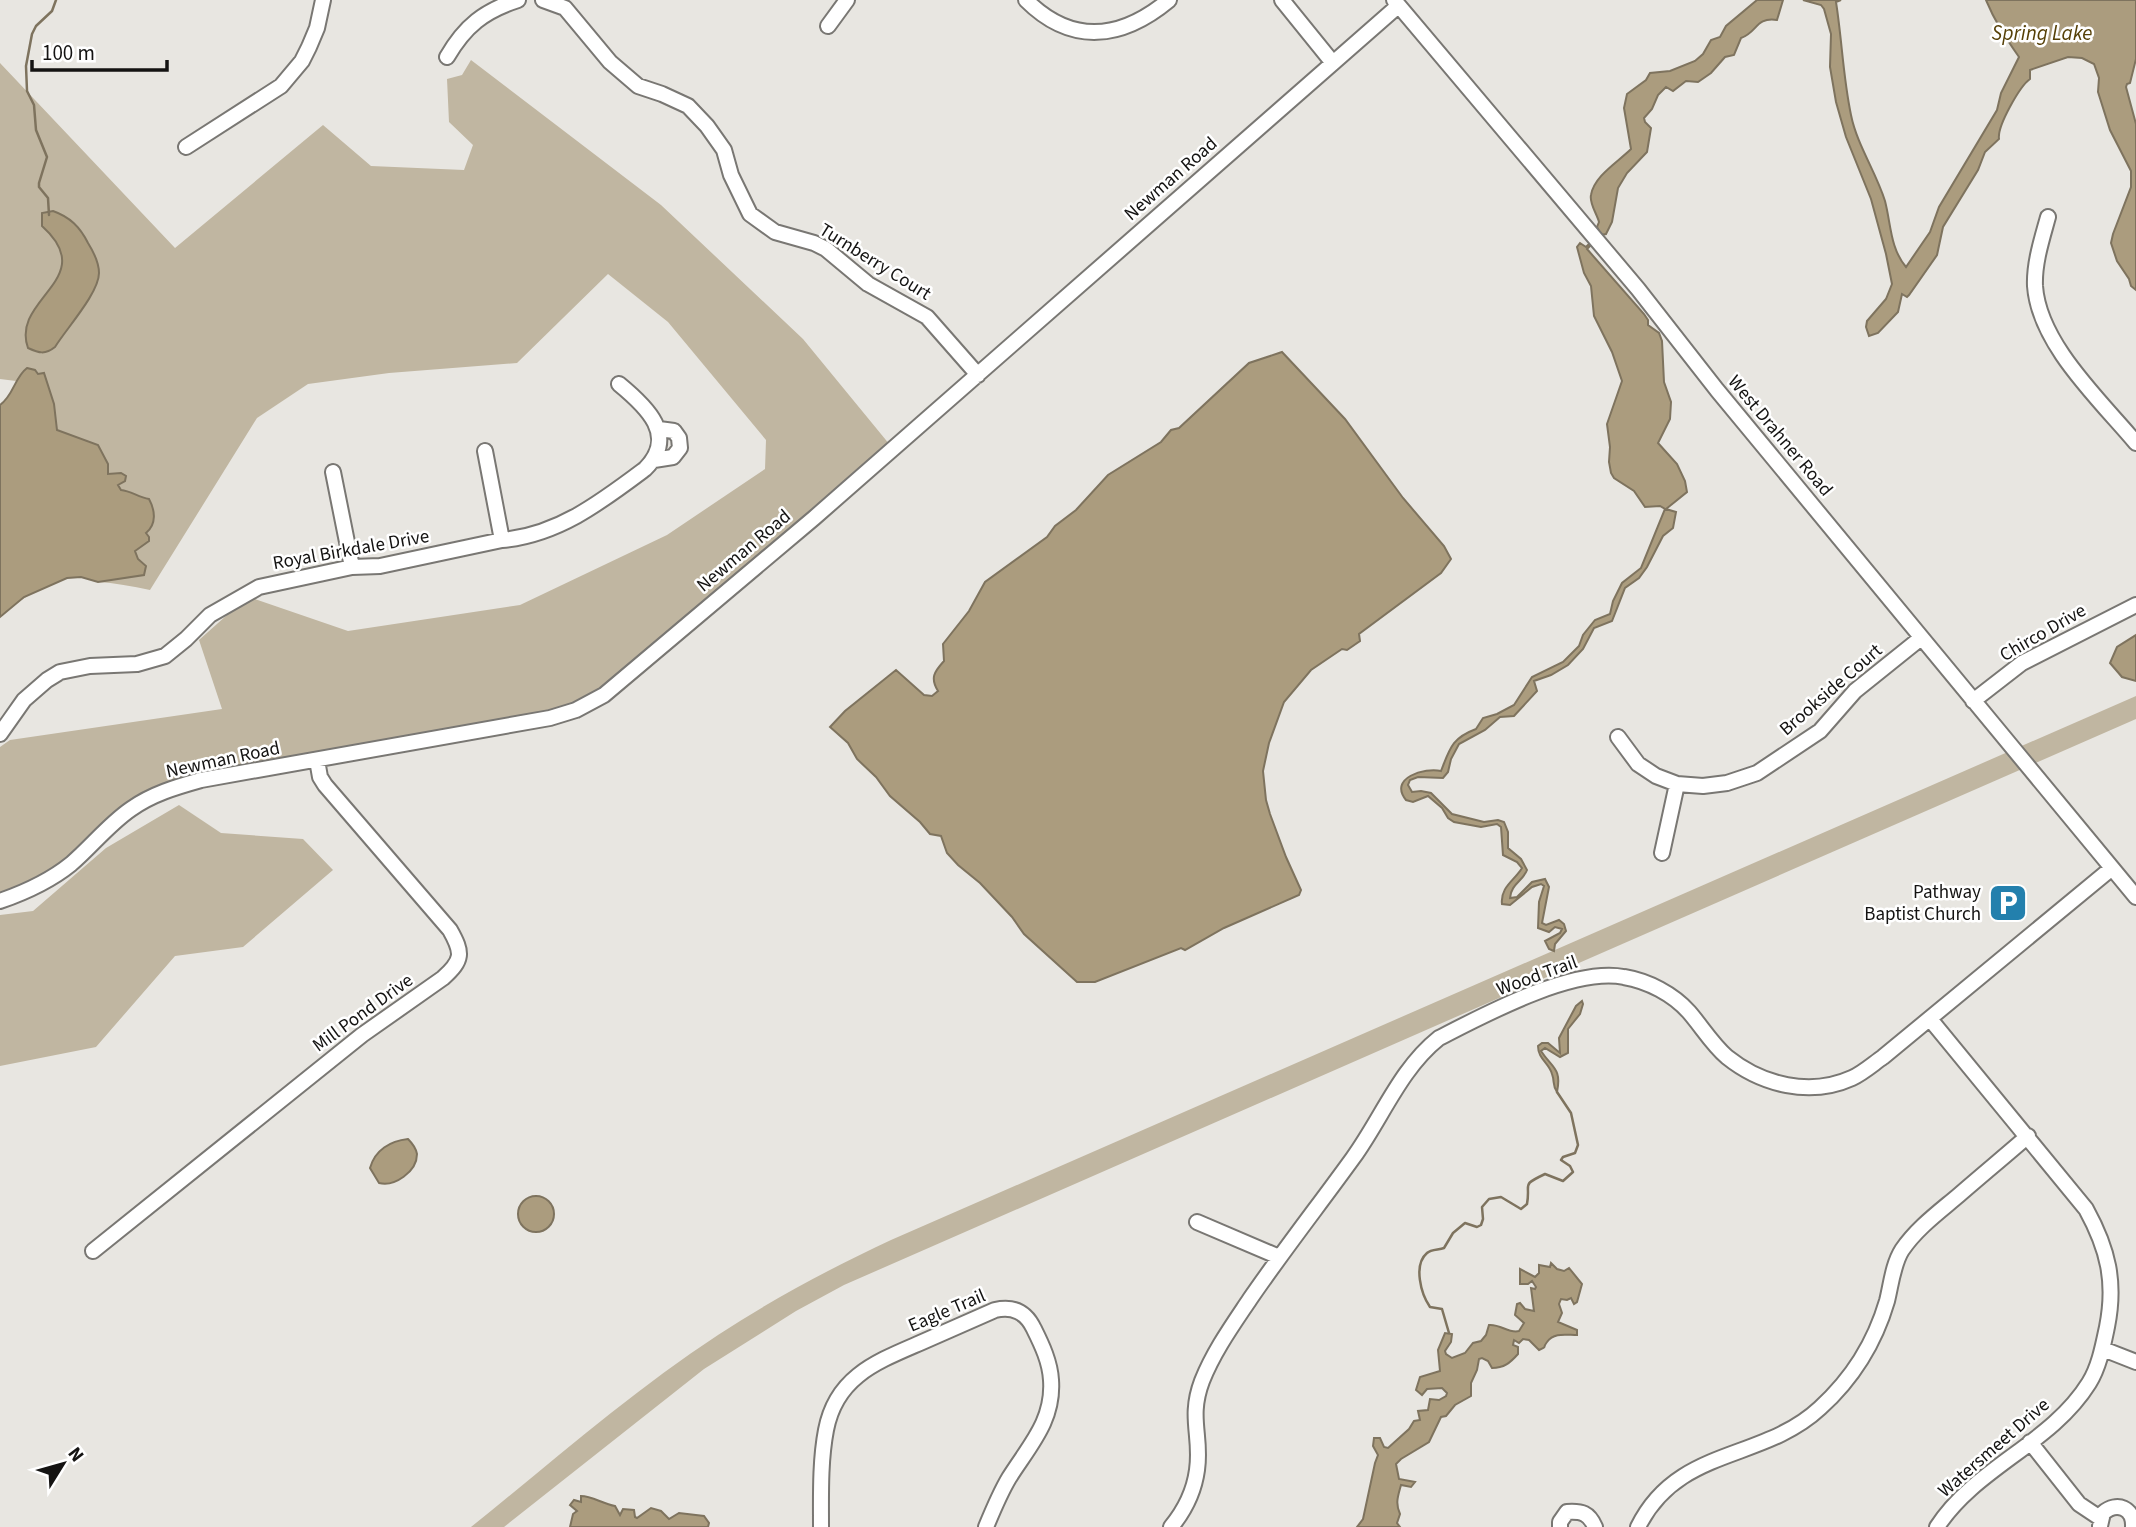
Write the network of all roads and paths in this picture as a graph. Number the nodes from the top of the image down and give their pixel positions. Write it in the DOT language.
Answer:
graph roads {
  1 [pos="323,0"];
  2 [pos="518,0"];
  3 [pos="543,0"];
  4 [pos="847,0"];
  5 [pos="1026,0"];
  6 [pos="1169,0"];
  7 [pos="1282,0"];
  8 [pos="1396,3"];
  9 [pos="828,26"];
  10 [pos="447,58"];
  11 [pos="1334,63"];
  12 [pos="186,147"];
  13 [pos="2048,217"];
  14 [pos="978,375"];
  15 [pos="619,384"];
  16 [pos="659,429"];
  17 [pos="2136,443"];
  18 [pos="485,451"];
  19 [pos="654,460"];
  20 [pos="333,472"];
  21 [pos="502,540"];
  22 [pos="352,567"];
  23 [pos="2136,605"];
  24 [pos="1921,638"];
  25 [pos="1973,701"];
  26 [pos="0,734"];
  27 [pos="1618,737"];
  28 [pos="317,760"];
  29 [pos="1677,784"];
  30 [pos="1662,853"];
  31 [pos="2112,868"];
  32 [pos="2136,897"];
  33 [pos="0,901"];
  34 [pos="1930,1019"];
  35 [pos="2028,1136"];
  36 [pos="1197,1222"];
  37 [pos="93,1251"];
  38 [pos="1279,1257"];
  39 [pos="2102,1349"];
  40 [pos="2136,1362"];
  41 [pos="2030,1442"];
  42 [pos="2101,1522"];
  43 [pos="821,1527"];
  44 [pos="986,1527"];
  45 [pos="1171,1527"];
  46 [pos="1560,1527"];
  47 [pos="1595,1527"];
  48 [pos="1638,1527"];
  49 [pos="1937,1527"];
  50 [pos="2133,1527"];
  1 -- 12 [label="street"];
  2 -- 10 [label="street"];
  3 -- 14 [label="street, Turnberry Court"];
  4 -- 9 [label="street"];
  5 -- 6 [label="street"];
  7 -- 11 [label="street"];
  8 -- 11 [label="street, Newman Road"];
  8 -- 24 [label="street, West Drahner Road"];
  11 -- 14 [label="street, Newman Road"];
  13 -- 17 [label="street"];
  14 -- 28 [label="street, Newman Road"];
  15 -- 16 [label="street, Royal Birkdale Drive"];
  16 -- 19 [label="street"];
  16 -- 19 [label="street, Royal Birkdale Drive"];
  18 -- 21 [label="street"];
  19 -- 21 [label="street, Royal Birkdale Drive"];
  20 -- 22 [label="street"];
  21 -- 22 [label="street, Royal Birkdale Drive"];
  22 -- 26 [label="street, Royal Birkdale Drive"];
  23 -- 25 [label="street, Chirco Drive"];
  24 -- 25 [label="street, West Drahner Road"];
  24 -- 29 [label="street, Brookside Court"];
  25 -- 31 [label="street, West Drahner Road"];
  27 -- 29 [label="street, Brookside Court"];
  28 -- 33 [label="street, Newman Road"];
  28 -- 37 [label="street, Mill Pond Drive"];
  29 -- 30 [label="street"];
  31 -- 32 [label="street, West Drahner Road"];
  31 -- 34 [label="street, Wood Trail"];
  34 -- 35 [label="street, Watersmeet Drive"];
  34 -- 38 [label="street, Wood Trail"];
  35 -- 39 [label="street, Watersmeet Drive"];
  35 -- 48 [label="street"];
  36 -- 38 [label="street"];
  38 -- 45 [label="street, Wood Trail"];
  39 -- 40 [label="street"];
  39 -- 41 [label="street, Watersmeet Drive"];
  41 -- 42 [label="street"];
  41 -- 49 [label="street, Watersmeet Drive"];
  42 -- 50 [label="street"];
  43 -- 44 [label="street, Eagle Trail"];
  46 -- 47 [label="street"];
}
